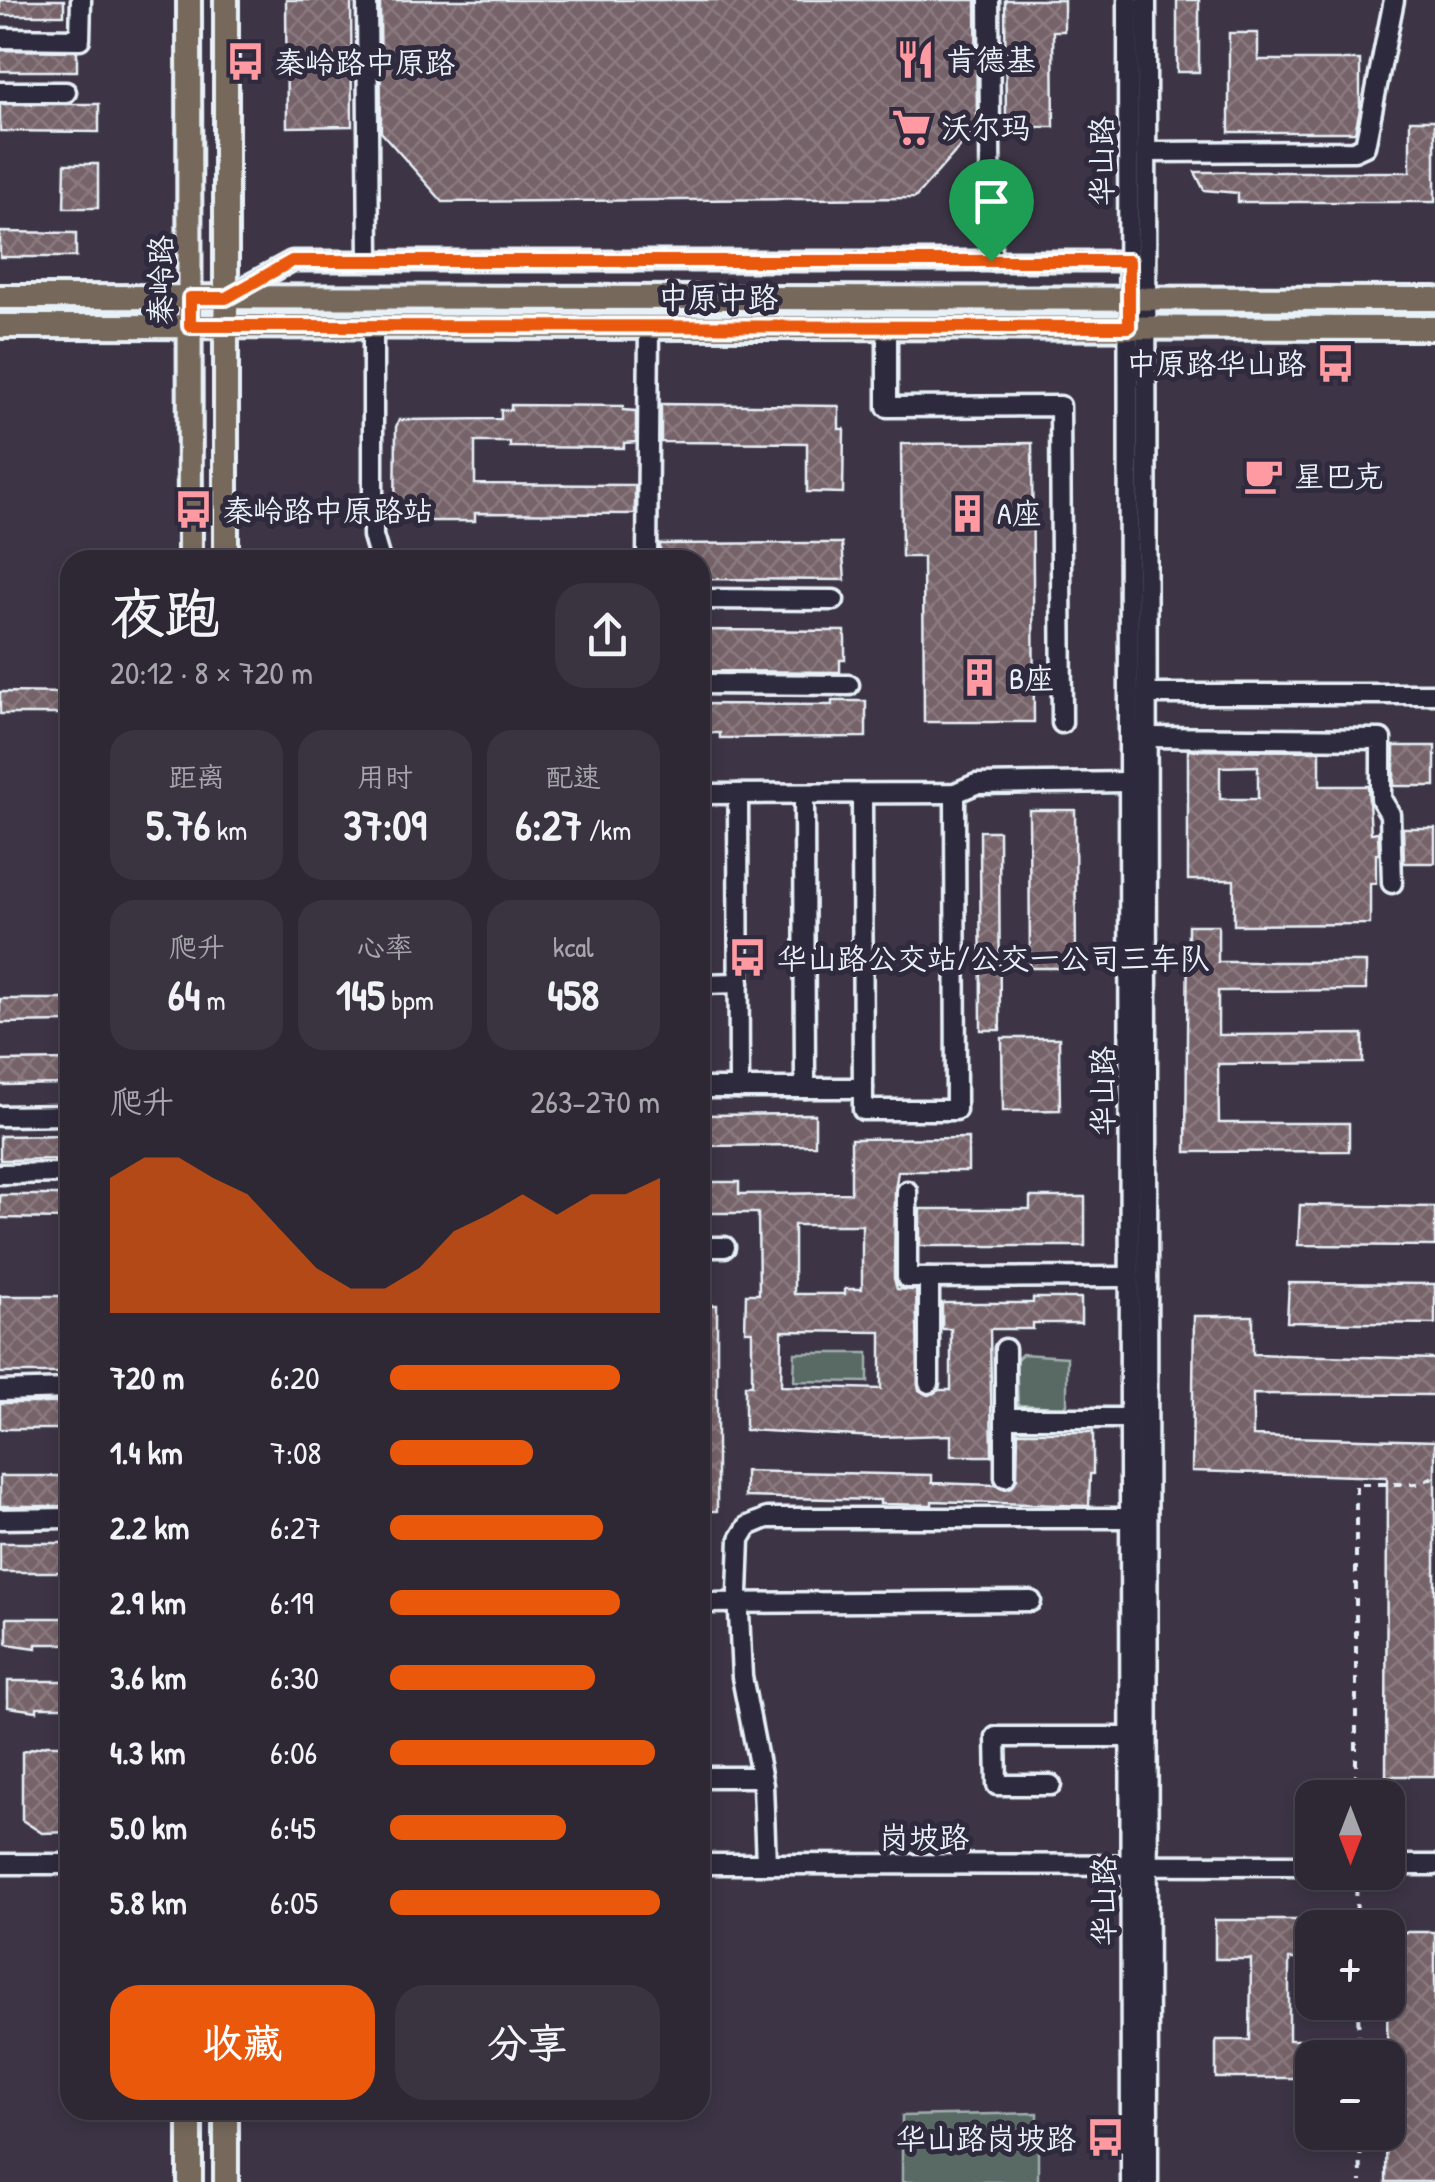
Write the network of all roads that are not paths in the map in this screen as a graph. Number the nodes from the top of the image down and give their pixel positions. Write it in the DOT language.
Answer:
graph roads {
  1 [pos="80,0"];
  2 [pos="190,0"];
  3 [pos="226,0"];
  4 [pos="367,0"];
  5 [pos="989,0"];
  6 [pos="1128,0"];
  7 [pos="1146,0"];
  8 [pos="1394,0"];
  9 [pos="0,38"];
  10 [pos="0,92"];
  11 [pos="66,92"];
  12 [pos="1146,152"];
  13 [pos="369,261"];
  14 [pos="991,261"];
  15 [pos="1129,261"];
  16 [pos="0,297"];
  17 [pos="190,298"];
  18 [pos="226,298"];
  19 [pos="1138,298"];
  20 [pos="1435,299"];
  21 [pos="0,326"];
  22 [pos="190,326"];
  23 [pos="226,326"];
  24 [pos="373,326"];
  25 [pos="648,327"];
  26 [pos="887,327"];
  27 [pos="1138,327"];
  28 [pos="1435,328"];
  29 [pos="190,550"];
  30 [pos="226,550"];
  31 [pos="377,550"];
  32 [pos="647,550"];
  33 [pos="710,599"];
  34 [pos="834,600"];
  35 [pos="710,684"];
  36 [pos="849,684"];
  37 [pos="1146,694"];
  38 [pos="1435,694"];
  39 [pos="1062,723"];
  40 [pos="1146,737"];
  41 [pos="1130,782"];
  42 [pos="955,793"];
  43 [pos="710,794"];
  44 [pos="738,794"];
  45 [pos="804,794"];
  46 [pos="862,794"];
  47 [pos="1392,882"];
  48 [pos="710,984"];
  49 [pos="739,984"];
  50 [pos="710,1088"];
  51 [pos="739,1088"];
  52 [pos="805,1088"];
  53 [pos="863,1088"];
  54 [pos="60,1115"];
  55 [pos="0,1116"];
  56 [pos="0,1174"];
  57 [pos="60,1174"];
  58 [pos="907,1191"];
  59 [pos="710,1247"];
  60 [pos="725,1247"];
  61 [pos="1130,1277"];
  62 [pos="928,1278"];
  63 [pos="1005,1349"];
  64 [pos="929,1384"];
  65 [pos="60,1389"];
  66 [pos="0,1390"];
  67 [pos="1005,1418"];
  68 [pos="1130,1418"];
  69 [pos="1005,1477"];
  70 [pos="60,1518"];
  71 [pos="1130,1518"];
  72 [pos="0,1519"];
  73 [pos="1031,1601"];
  74 [pos="710,1603"];
  75 [pos="738,1603"];
  76 [pos="1130,1737"];
  77 [pos="710,1777"];
  78 [pos="761,1777"];
  79 [pos="1051,1785"];
  80 [pos="0,1864"];
  81 [pos="60,1864"];
  82 [pos="710,1864"];
  83 [pos="766,1864"];
  84 [pos="1139,1865"];
  85 [pos="1295,1865"];
  86 [pos="1405,1865"];
  87 [pos="1435,1865"];
  88 [pos="190,2120"];
  89 [pos="226,2120"];
  90 [pos="190,2182"];
  91 [pos="226,2182"];
  92 [pos="1131,2182"];
  93 [pos="1148,2182"];
  1 -- 9 [label="street"];
  2 -- 17 [label="main road, 秦岭路"];
  3 -- 18 [label="main road"];
  4 -- 13 [label="street"];
  5 -- 14 [label="street"];
  6 -- 15 [label="street, 华山路"];
  7 -- 12 [label="street, 华山路"];
  8 -- 12 [label="street"];
  10 -- 11 [label="street"];
  12 -- 19 [label="street, 华山路"];
  13 -- 14 [label="street"];
  13 -- 18 [label="street"];
  14 -- 15 [label="street"];
  15 -- 19 [label="street, 华山路"];
  16 -- 17 [label="main road, 中原中路"];
  17 -- 18 [label="main road, 中原中路"];
  17 -- 22 [label="main road, 秦岭路"];
  18 -- 19 [label="main road, 中原中路"];
  18 -- 23 [label="main road"];
  19 -- 20 [label="main road, 中原中路"];
  19 -- 27 [label="street, 华山路"];
  21 -- 22 [label="main road, 中原中路"];
  22 -- 23 [label="main road, 中原中路"];
  22 -- 29 [label="main road, 秦岭路"];
  23 -- 24 [label="main road, 中原中路"];
  23 -- 30 [label="main road"];
  24 -- 25 [label="main road, 中原中路"];
  24 -- 31 [label="street"];
  25 -- 26 [label="main road, 中原中路"];
  25 -- 32 [label="street"];
  26 -- 27 [label="main road, 中原中路"];
  26 -- 39 [label="street"];
  27 -- 28 [label="main road, 中原中路"];
  27 -- 37 [label="street, 华山路"];
  27 -- 41 [label="street, 华山路"];
  33 -- 34 [label="street"];
  35 -- 36 [label="street"];
  37 -- 38 [label="street"];
  37 -- 40 [label="street, 华山路"];
  40 -- 47 [label="street"];
  40 -- 84 [label="street, 华山路"];
  41 -- 42 [label="street"];
  41 -- 61 [label="street, 华山路"];
  42 -- 46 [label="street"];
  42 -- 53 [label="street"];
  43 -- 44 [label="street"];
  44 -- 45 [label="street"];
  44 -- 49 [label="street"];
  45 -- 46 [label="street"];
  45 -- 52 [label="street"];
  46 -- 53 [label="street"];
  48 -- 49 [label="street"];
  49 -- 51 [label="street"];
  50 -- 51 [label="street"];
  51 -- 52 [label="street"];
  52 -- 53 [label="street"];
  54 -- 55 [label="street"];
  56 -- 57 [label="street"];
  58 -- 62 [label="street"];
  59 -- 60 [label="street"];
  61 -- 62 [label="street"];
  61 -- 68 [label="street, 华山路"];
  62 -- 64 [label="street"];
  63 -- 67 [label="street"];
  65 -- 66 [label="street"];
  67 -- 68 [label="street"];
  67 -- 69 [label="street"];
  68 -- 71 [label="street, 华山路"];
  70 -- 72 [label="street"];
  71 -- 75 [label="street"];
  71 -- 76 [label="street, 华山路"];
  73 -- 75 [label="street"];
  74 -- 75 [label="street"];
  75 -- 78 [label="street"];
  76 -- 79 [label="street"];
  76 -- 84 [label="street, 华山路"];
  77 -- 78 [label="street"];
  78 -- 83 [label="street"];
  80 -- 81 [label="street"];
  82 -- 83 [label="street, 岗坡路"];
  83 -- 84 [label="street, 岗坡路"];
  84 -- 85 [label="street, 岗坡路"];
  84 -- 92 [label="street, 华山路"];
  84 -- 93 [label="street, 华山路"];
  86 -- 87 [label="street"];
  88 -- 90 [label="main road"];
  89 -- 91 [label="main road"];
}
